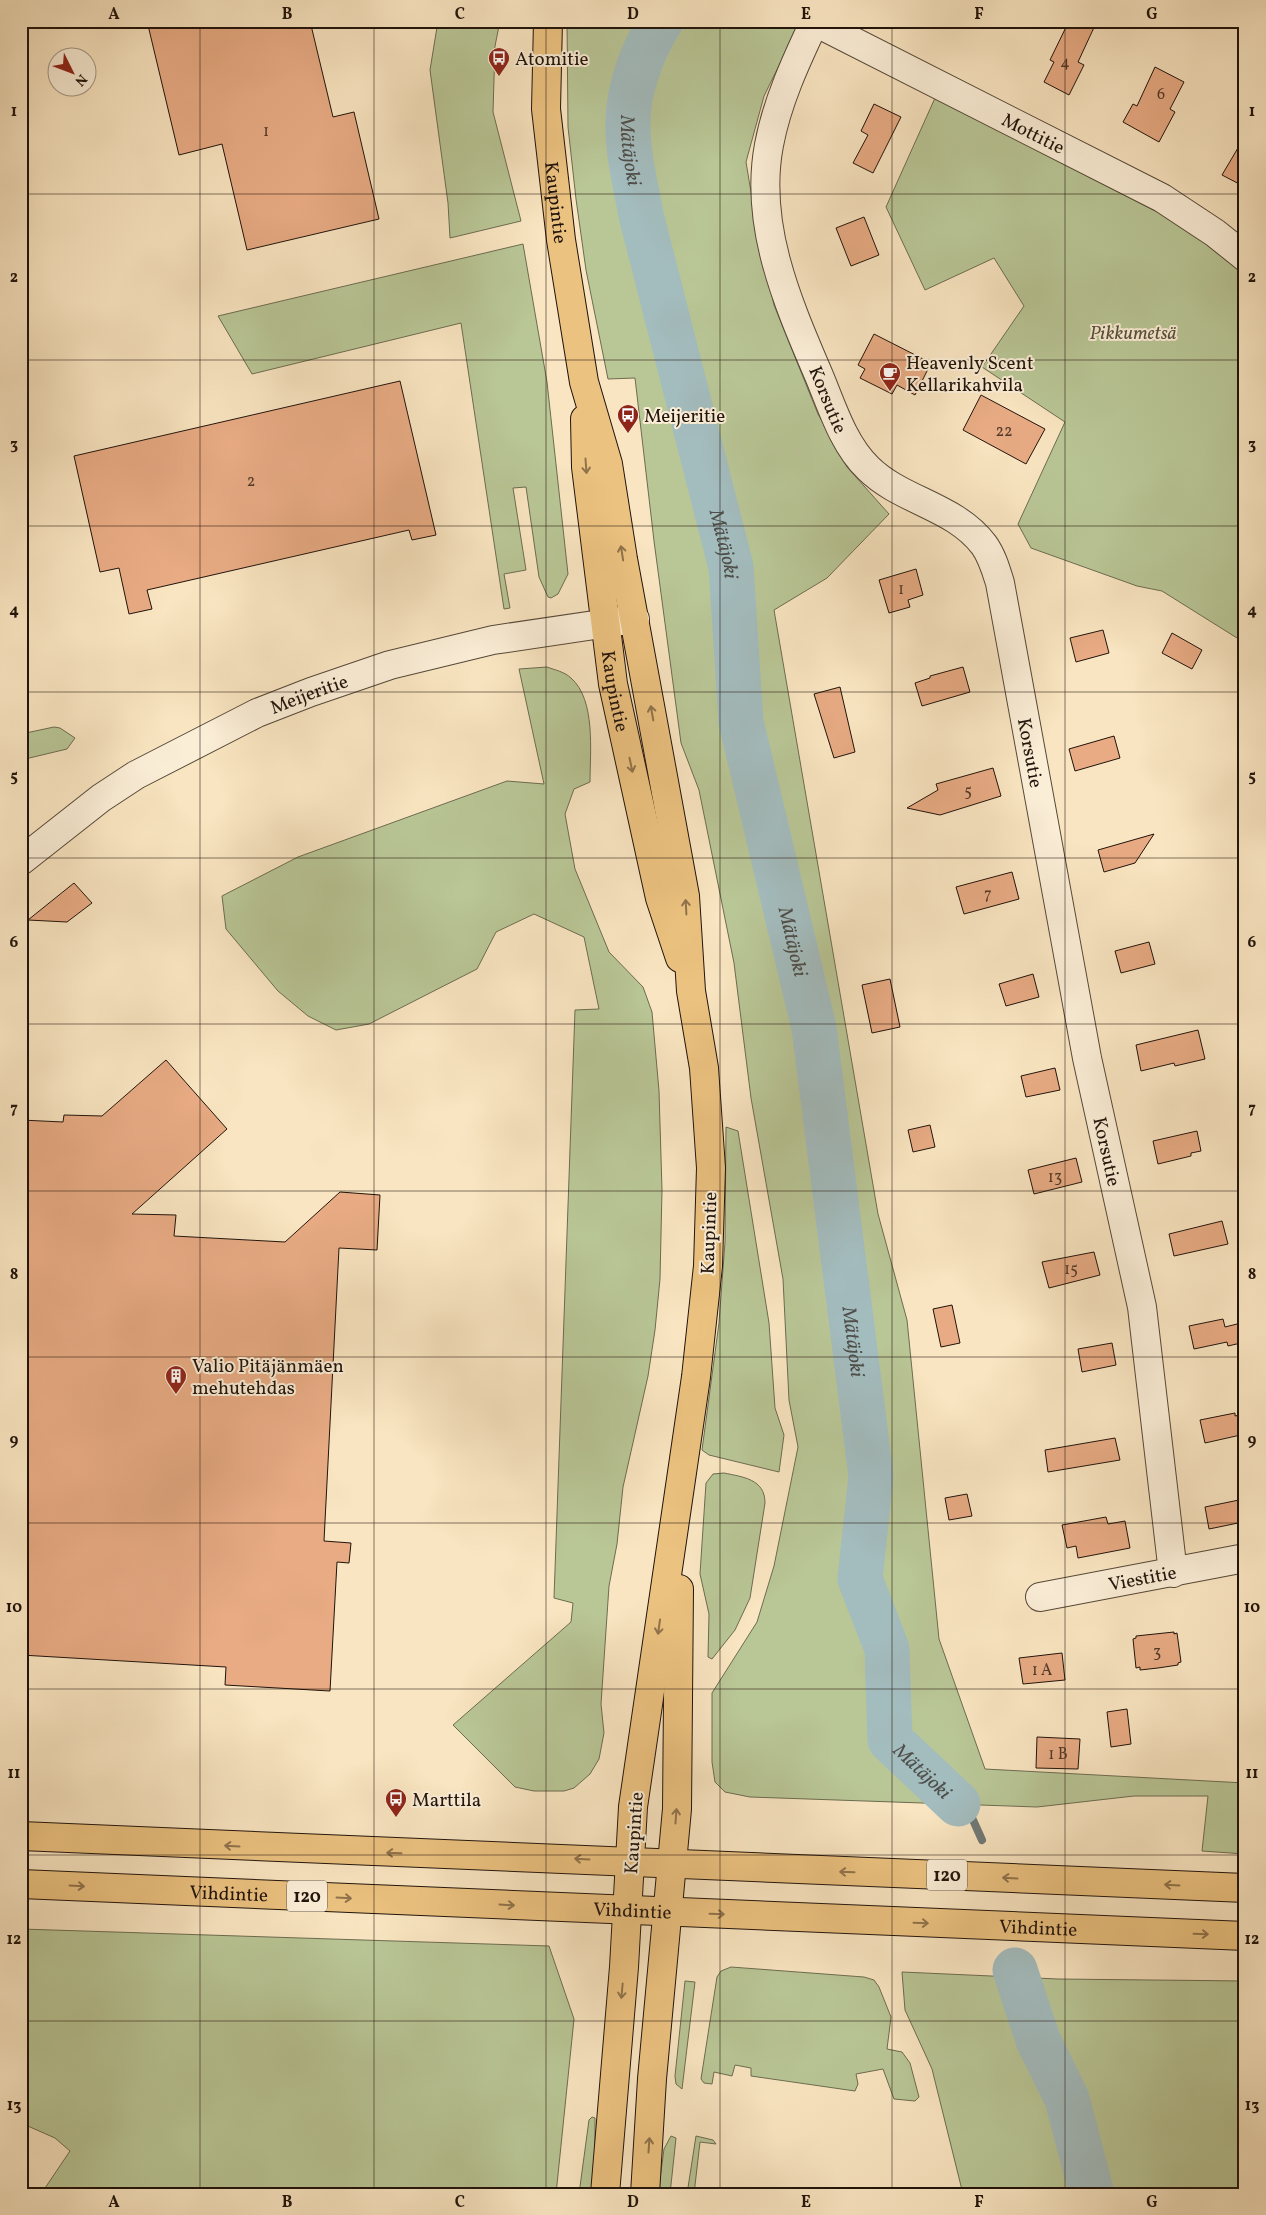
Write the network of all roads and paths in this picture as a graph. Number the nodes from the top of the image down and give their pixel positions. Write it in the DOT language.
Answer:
graph roads {
  1 [pos="548,21"];
  2 [pos="815,22"];
  3 [pos="1245,257"];
  4 [pos="584,382"];
  5 [pos="635,619"];
  6 [pos="605,623"];
  7 [pos="21,861"];
  8 [pos="691,991"];
  9 [pos="681,1475"];
  10 [pos="1245,1558"];
  11 [pos="1173,1572"];
  12 [pos="1040,1597"];
  13 [pos="21,1836"];
  14 [pos="631,1862"];
  15 [pos="672,1864"];
  16 [pos="21,1884"];
  17 [pos="1245,1888"];
  18 [pos="627,1910"];
  19 [pos="668,1912"];
  20 [pos="1245,1936"];
  21 [pos="605,2194"];
  22 [pos="645,2194"];
  1 -- 4 [label="main road, Kaupintie"];
  2 -- 3 [label="street, Mottitie"];
  2 -- 11 [label="street, Korsutie"];
  5 -- 4 [label="main road, Kaupintie, one-way"];
  4 -- 6 [label="main road, Kaupintie, one-way"];
  5 -- 6 [label="street, Meijeritie"];
  8 -- 5 [label="main road, Kaupintie, one-way"];
  6 -- 7 [label="street, Meijeritie"];
  6 -- 8 [label="main road, Kaupintie, one-way"];
  8 -- 9 [label="main road, Kaupintie"];
  9 -- 14 [label="main road, Kaupintie, one-way"];
  15 -- 9 [label="main road, Kaupintie, one-way"];
  10 -- 11 [label="street, Viestitie"];
  11 -- 12 [label="street, Viestitie"];
  14 -- 13 [label="main road, 120, one-way"];
  14 -- 15 [label="main road, 120"];
  14 -- 18 [label="main road, Kaupintie"];
  17 -- 15 [label="main road, 120, one-way"];
  15 -- 19 [label="main road, Kaupintie"];
  16 -- 18 [label="main road, Vihdintie / 120, one-way"];
  18 -- 19 [label="main road, Vihdintie / 120"];
  18 -- 21 [label="main road, Kaupintie, one-way"];
  19 -- 20 [label="main road, Vihdintie / 120, one-way"];
  22 -- 19 [label="main road, Kaupintie, one-way"];
}
